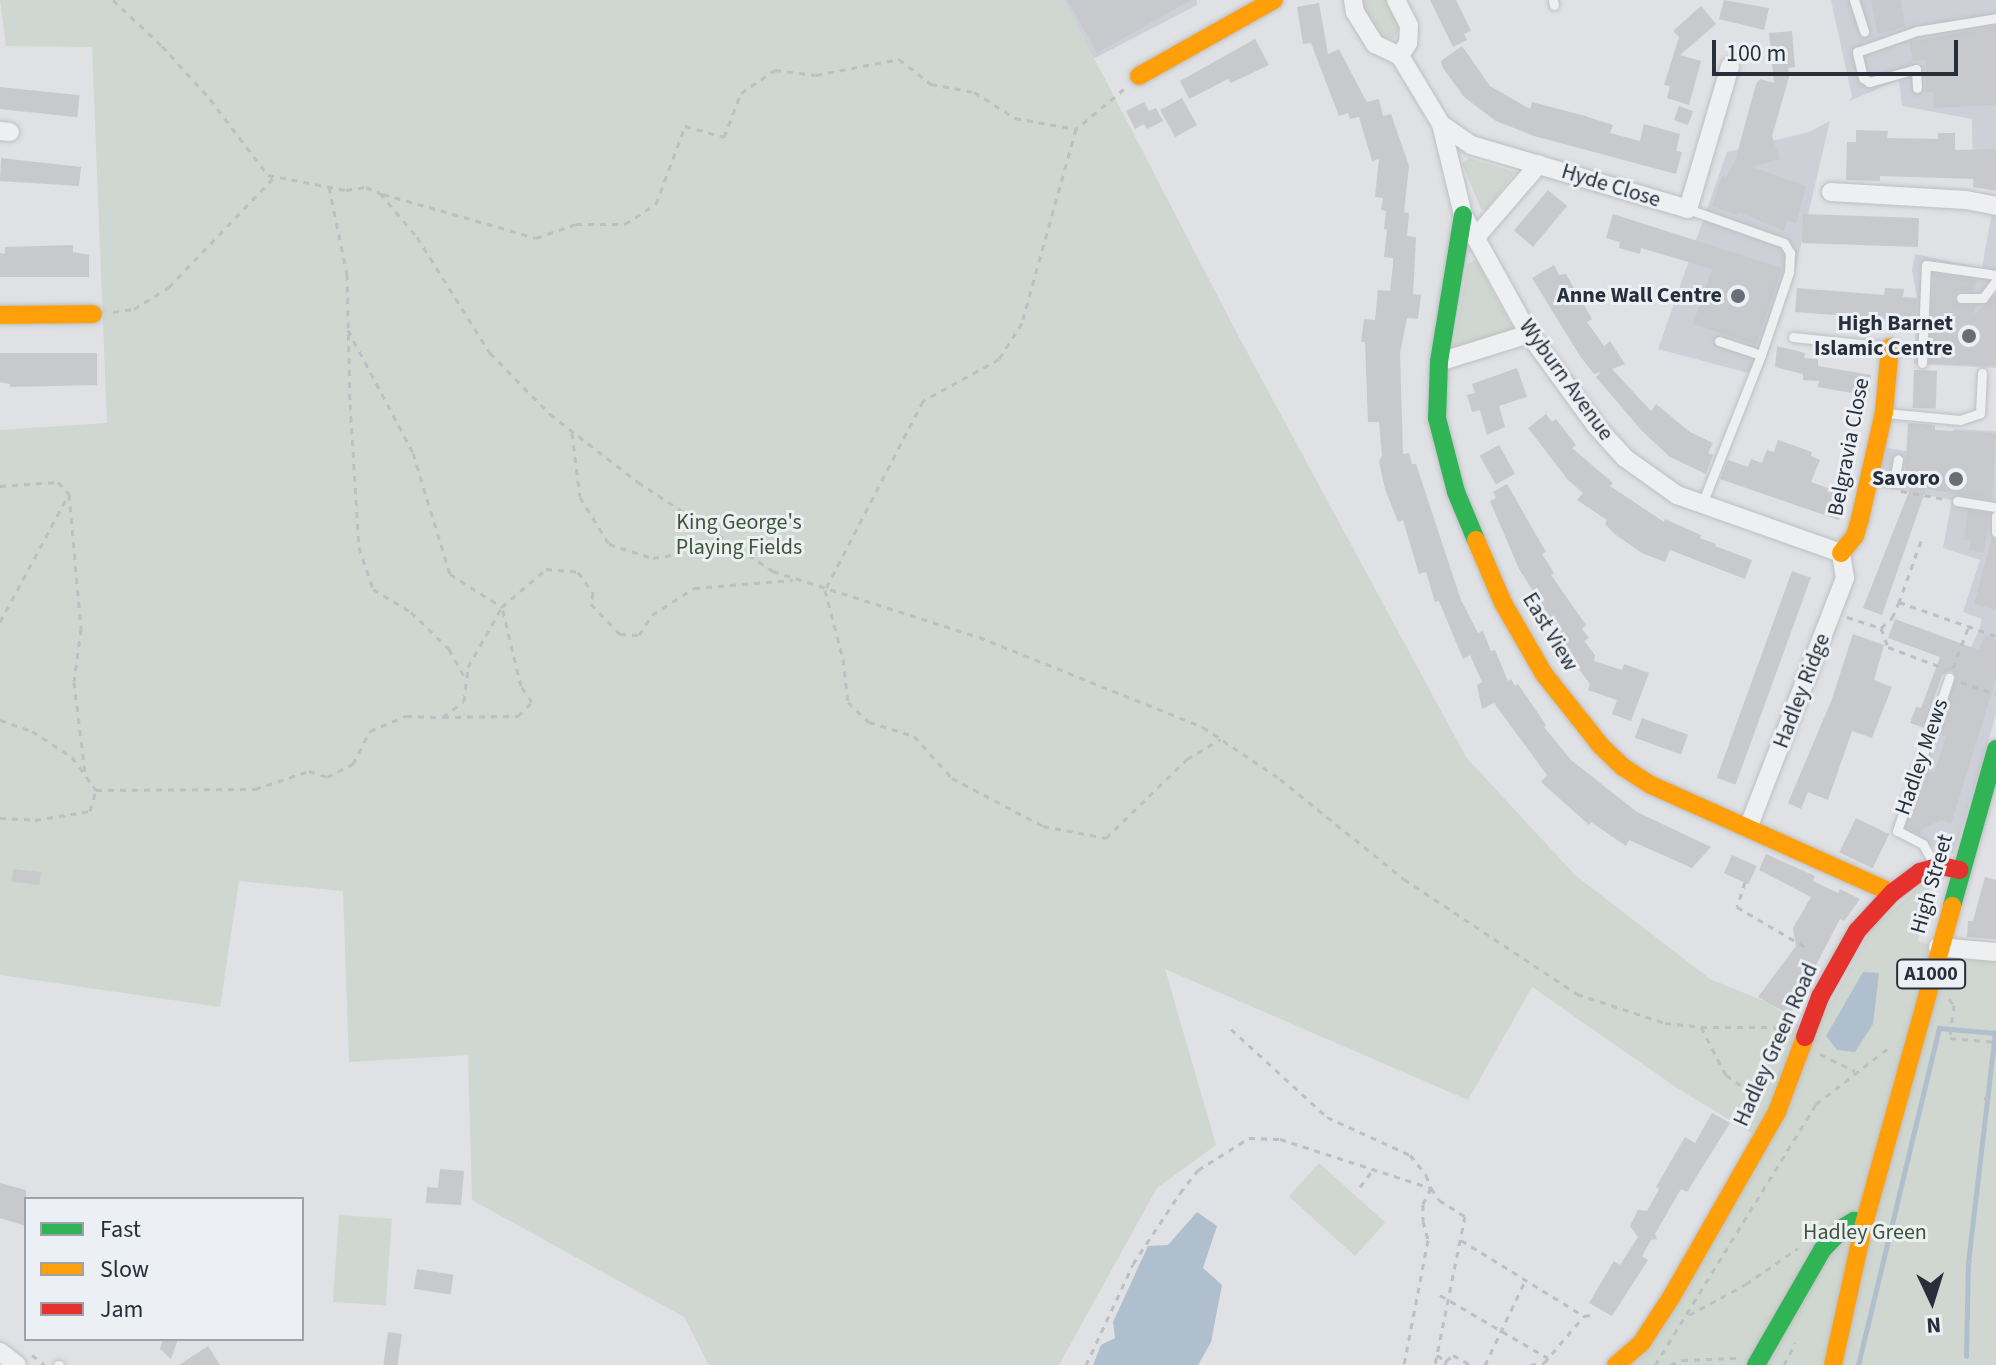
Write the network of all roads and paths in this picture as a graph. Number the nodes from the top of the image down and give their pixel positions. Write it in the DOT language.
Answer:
graph roads {
  1 [pos="113,0"];
  2 [pos="1274,0"];
  3 [pos="1353,0"];
  4 [pos="1396,0"];
  5 [pos="1854,0"];
  6 [pos="1996,18"];
  7 [pos="1864,31"];
  8 [pos="1400,56"];
  9 [pos="1730,66"];
  10 [pos="1139,76"];
  11 [pos="1917,88"];
  12 [pos="1441,124"];
  13 [pos="1076,129"];
  14 [pos="1539,164"];
  15 [pos="275,176"];
  16 [pos="329,185"];
  17 [pos="1831,192"];
  18 [pos="380,193"];
  19 [pos="1996,206"];
  20 [pos="1688,209"];
  21 [pos="1463,215"];
  22 [pos="1476,237"];
  23 [pos="1996,275"];
  24 [pos="1996,281"];
  25 [pos="1961,298"];
  26 [pos="93,314"];
  27 [pos="0,315"];
  28 [pos="348,330"];
  29 [pos="1529,334"];
  30 [pos="1793,337"];
  31 [pos="1719,341"];
  32 [pos="1890,347"];
  33 [pos="1761,355"];
  34 [pos="1439,362"];
  35 [pos="1922,363"];
  36 [pos="1982,373"];
  37 [pos="1884,412"];
  38 [pos="572,431"];
  39 [pos="1898,459"];
  40 [pos="1867,478"];
  41 [pos="0,486"];
  42 [pos="1900,490"];
  43 [pos="69,494"];
  44 [pos="1957,501"];
  45 [pos="1702,504"];
  46 [pos="1996,507"];
  47 [pos="1996,516"];
  48 [pos="1996,532"];
  49 [pos="1921,541"];
  50 [pos="734,545"];
  51 [pos="1841,553"];
  52 [pos="797,580"];
  53 [pos="825,590"];
  54 [pos="1899,602"];
  55 [pos="502,607"];
  56 [pos="1833,612"];
  57 [pos="0,622"];
  58 [pos="1881,628"];
  59 [pos="1968,628"];
  60 [pos="1996,636"];
  61 [pos="464,676"];
  62 [pos="1949,678"];
  63 [pos="1996,694"];
  64 [pos="443,717"];
  65 [pos="0,720"];
  66 [pos="1221,739"];
  67 [pos="1996,749"];
  68 [pos="85,773"];
  69 [pos="96,790"];
  70 [pos="0,818"];
  71 [pos="1749,826"];
  72 [pos="1935,866"];
  73 [pos="1960,870"];
  74 [pos="1745,882"];
  75 [pos="1892,893"];
  76 [pos="1938,947"];
  77 [pos="1809,949"];
  78 [pos="1996,952"];
  79 [pos="1941,990"];
  80 [pos="1701,1027"];
  81 [pos="1231,1029"];
  82 [pos="1917,1029"];
  83 [pos="1993,1042"];
  84 [pos="1801,1046"];
  85 [pos="1855,1071"];
  86 [pos="1984,1098"];
  87 [pos="1996,1100"];
  88 [pos="1766,1103"];
  89 [pos="1373,1169"];
  90 [pos="1360,1187"];
  91 [pos="1431,1188"];
  92 [pos="1864,1224"];
  93 [pos="1460,1239"];
  94 [pos="1802,1245"];
  95 [pos="1966,1261"];
  96 [pos="1972,1261"];
  97 [pos="1526,1279"];
  98 [pos="1440,1295"];
  99 [pos="1448,1297"];
  100 [pos="1596,1314"];
  101 [pos="1584,1316"];
  102 [pos="1687,1316"];
  103 [pos="1502,1329"];
  104 [pos="0,1352"];
  105 [pos="1437,1355"];
  106 [pos="1548,1358"];
  107 [pos="1758,1360"];
  108 [pos="1446,1363"];
  109 [pos="17,1365"];
  110 [pos="1086,1365"];
  111 [pos="1404,1365"];
  112 [pos="1435,1365"];
  113 [pos="1471,1365"];
  114 [pos="1485,1365"];
  115 [pos="1530,1365"];
  116 [pos="1616,1365"];
  117 [pos="1655,1365"];
  118 [pos="1670,1365"];
  119 [pos="1833,1365"];
  1 -- 15 [label="path"];
  2 -- 10 [label="street"];
  3 -- 8 [label="street"];
  4 -- 8 [label="street"];
  5 -- 7 [label="lane"];
  6 -- 11 [label="lane"];
  8 -- 12 [label="street"];
  9 -- 20 [label="street, Hyde Close"];
  10 -- 13 [label="path"];
  12 -- 14 [label="street, Hyde Close"];
  12 -- 21 [label="street, Wyburn Avenue"];
  13 -- 18 [label="path"];
  13 -- 53 [label="path"];
  14 -- 20 [label="street, Hyde Close"];
  14 -- 22 [label="street"];
  15 -- 16 [label="path"];
  15 -- 26 [label="path"];
  16 -- 18 [label="path"];
  16 -- 28 [label="path"];
  17 -- 19 [label="street"];
  18 -- 38 [label="path"];
  20 -- 33 [label="lane"];
  21 -- 22 [label="street, Wyburn Avenue"];
  21 -- 34 [label="street, East View"];
  22 -- 29 [label="street, Wyburn Avenue"];
  23 -- 35 [label="lane"];
  24 -- 25 [label="lane"];
  26 -- 27 [label="street"];
  28 -- 55 [label="path"];
  28 -- 61 [label="path"];
  29 -- 34 [label="street"];
  29 -- 45 [label="street, Wyburn Avenue"];
  30 -- 32 [label="lane, Belgravia Close"];
  31 -- 33 [label="lane"];
  32 -- 37 [label="street, Belgravia Close"];
  33 -- 45 [label="lane"];
  34 -- 71 [label="street, East View"];
  36 -- 37 [label="lane"];
  37 -- 40 [label="street, Belgravia Close"];
  38 -- 50 [label="path"];
  38 -- 50 [label="path"];
  39 -- 40 [label="lane"];
  40 -- 51 [label="street, Belgravia Close"];
  41 -- 43 [label="path"];
  42 -- 44 [label="path"];
  43 -- 57 [label="path"];
  43 -- 68 [label="path"];
  44 -- 46 [label="lane"];
  45 -- 51 [label="street, Wyburn Avenue"];
  47 -- 48 [label="lane"];
  49 -- 54 [label="path"];
  50 -- 52 [label="path"];
  51 -- 56 [label="street, Hadley Ridge"];
  52 -- 53 [label="path"];
  52 -- 55 [label="path"];
  53 -- 66 [label="path"];
  53 -- 66 [label="path"];
  54 -- 58 [label="path"];
  54 -- 59 [label="path"];
  55 -- 61 [label="path"];
  55 -- 64 [label="path"];
  56 -- 58 [label="path"];
  56 -- 71 [label="street, Hadley Ridge"];
  58 -- 59 [label="path"];
  59 -- 60 [label="path"];
  61 -- 64 [label="path"];
  62 -- 63 [label="path, Hadley Mews"];
  62 -- 72 [label="lane, Hadley Mews"];
  64 -- 69 [label="path"];
  65 -- 68 [label="path"];
  66 -- 80 [label="path"];
  67 -- 73 [label="street, High Street / A1000"];
  68 -- 69 [label="path"];
  69 -- 70 [label="path"];
  71 -- 75 [label="street, East View"];
  72 -- 73 [label="street"];
  72 -- 75 [label="street, Hadley Green Road"];
  73 -- 76 [label="street, High Street / A1000"];
  74 -- 77 [label="path"];
  75 -- 84 [label="street, Hadley Green Road"];
  76 -- 78 [label="street"];
  76 -- 82 [label="street, High Street / A1000"];
  79 -- 83 [label="path"];
  80 -- 84 [label="path"];
  80 -- 88 [label="path"];
  81 -- 91 [label="path"];
  82 -- 85 [label="path"];
  82 -- 92 [label="street, High Street / A1000"];
  84 -- 85 [label="path"];
  84 -- 116 [label="street, Hadley Green Road"];
  85 -- 102 [label="path"];
  86 -- 87 [label="path"];
  89 -- 90 [label="path"];
  89 -- 91 [label="path"];
  89 -- 110 [label="path"];
  91 -- 93 [label="path"];
  91 -- 111 [label="path"];
  92 -- 107 [label="street"];
  92 -- 119 [label="street, A1000"];
  93 -- 97 [label="path"];
  93 -- 99 [label="path"];
  94 -- 102 [label="path"];
  95 -- 96 [label="path"];
  97 -- 101 [label="path"];
  97 -- 103 [label="path"];
  98 -- 99 [label="path"];
  99 -- 103 [label="path"];
  99 -- 105 [label="path"];
  100 -- 101 [label="path"];
  101 -- 106 [label="path"];
  102 -- 117 [label="path"];
  103 -- 106 [label="path"];
  103 -- 114 [label="path"];
  104 -- 109 [label="street"];
  105 -- 108 [label="path"];
  105 -- 112 [label="path"];
  106 -- 115 [label="path"];
  107 -- 118 [label="path"];
  108 -- 113 [label="path"];
}
